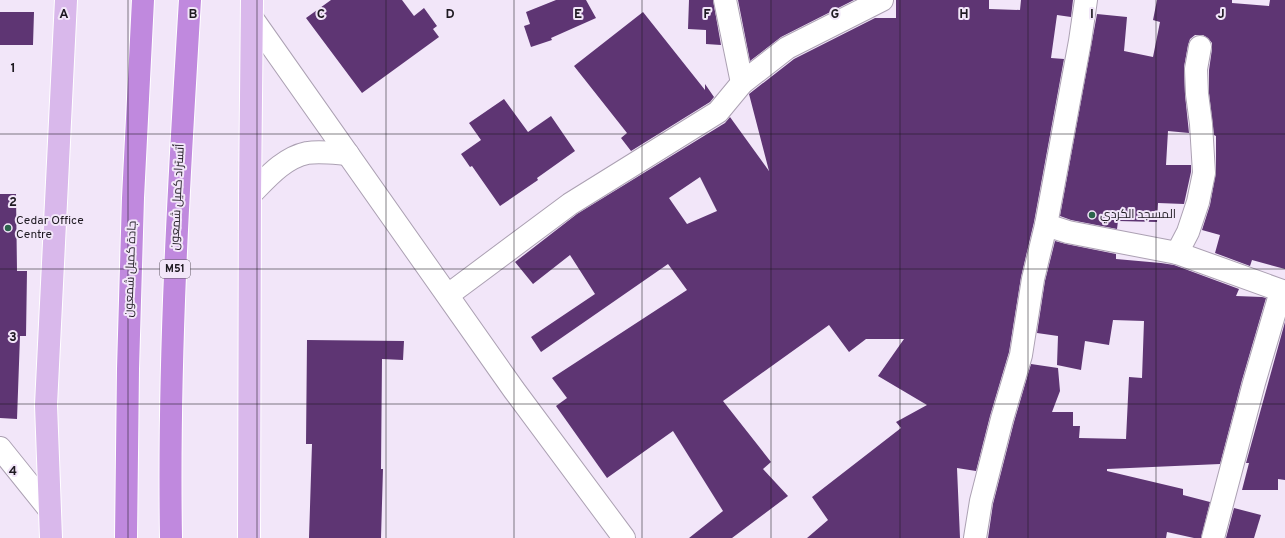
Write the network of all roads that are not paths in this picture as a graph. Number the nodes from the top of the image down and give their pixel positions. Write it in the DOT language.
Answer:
graph roads {
  1 [pos="66,0"];
  2 [pos="143,0"];
  3 [pos="190,0"];
  4 [pos="725,0"];
  5 [pos="882,0"];
  6 [pos="1086,0"];
  7 [pos="252,9"];
  8 [pos="1200,48"];
  9 [pos="742,83"];
  10 [pos="315,108"];
  11 [pos="307,153"];
  12 [pos="348,154"];
  13 [pos="250,195"];
  14 [pos="1046,225"];
  15 [pos="1177,253"];
  16 [pos="1283,292"];
  17 [pos="448,295"];
  18 [pos="0,448"];
  19 [pos="49,509"];
  20 [pos="50,538"];
  21 [pos="126,538"];
  22 [pos="171,538"];
  23 [pos="249,538"];
  24 [pos="624,538"];
  25 [pos="975,538"];
  26 [pos="1213,538"];
  1 -- 19 [label="main road"];
  2 -- 21 [label="highway, جادة كميل شمعون"];
  3 -- 22 [label="highway, أتستراد كميل شمعون / M51"];
  4 -- 9 [label="street"];
  5 -- 9 [label="street"];
  6 -- 14 [label="street"];
  7 -- 10 [label="street"];
  7 -- 13 [label="main road"];
  8 -- 15 [label="street"];
  9 -- 17 [label="street"];
  10 -- 11 [label="street"];
  10 -- 12 [label="street"];
  11 -- 12 [label="street"];
  11 -- 13 [label="street"];
  12 -- 17 [label="street"];
  13 -- 23 [label="main road"];
  14 -- 15 [label="street"];
  14 -- 25 [label="street"];
  15 -- 16 [label="street"];
  16 -- 26 [label="street"];
  17 -- 24 [label="street"];
  18 -- 19 [label="street"];
  19 -- 20 [label="main road"];
}
